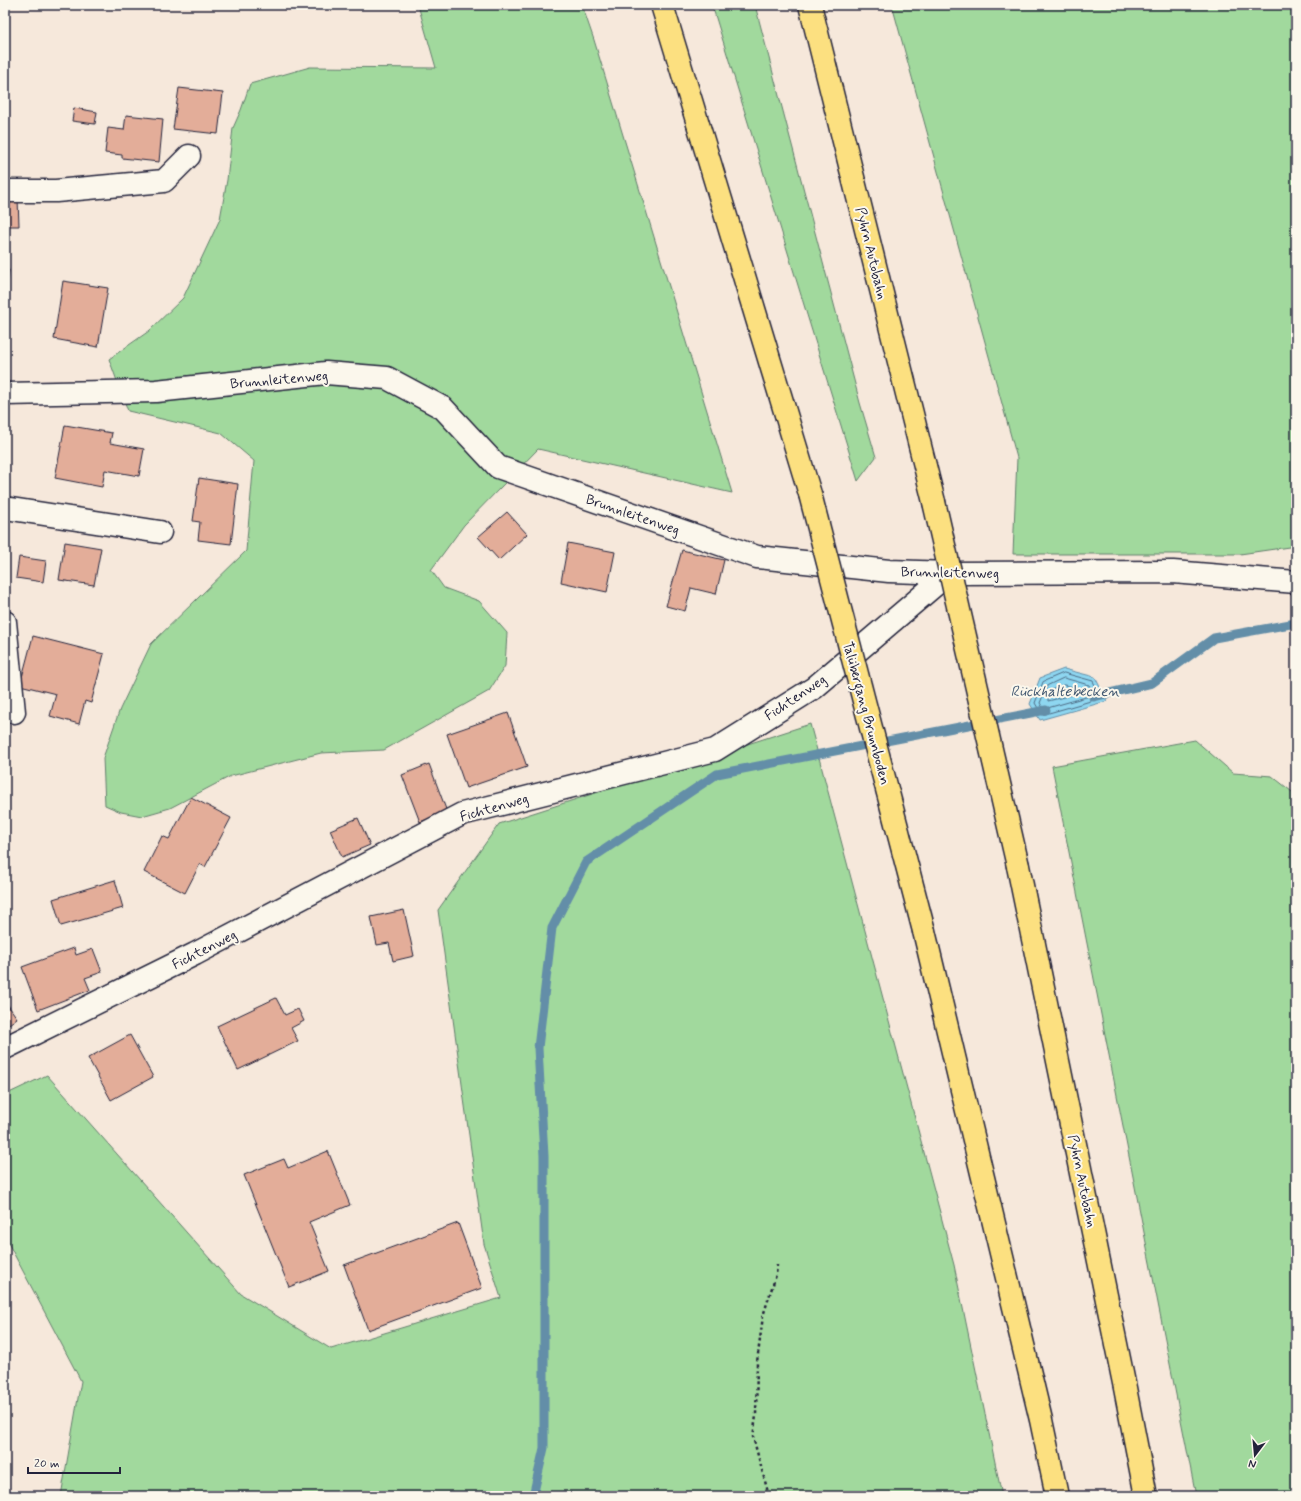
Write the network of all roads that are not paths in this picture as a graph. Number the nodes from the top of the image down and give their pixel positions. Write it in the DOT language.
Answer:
graph roads {
  1 [pos="662,5"];
  2 [pos="810,5"];
  3 [pos="189,156"];
  4 [pos="5,191"];
  5 [pos="5,394"];
  6 [pos="5,508"];
  7 [pos="160,532"];
  8 [pos="949,573"];
  9 [pos="1296,582"];
  10 [pos="5,622"];
  11 [pos="14,712"];
  12 [pos="5,1048"];
  13 [pos="1057,1496"];
  14 [pos="1146,1496"];
  1 -- 13 [label="highway, Talübergang Brunnboden, bridge"];
  2 -- 14 [label="highway, Pyhrn Autobahn, bridge"];
  3 -- 4 [label="street"];
  5 -- 8 [label="street, Brunnleitenweg"];
  6 -- 7 [label="street"];
  8 -- 9 [label="street, Brunnleitenweg"];
  8 -- 12 [label="street, Fichtenweg"];
  10 -- 11 [label="street"];
}
